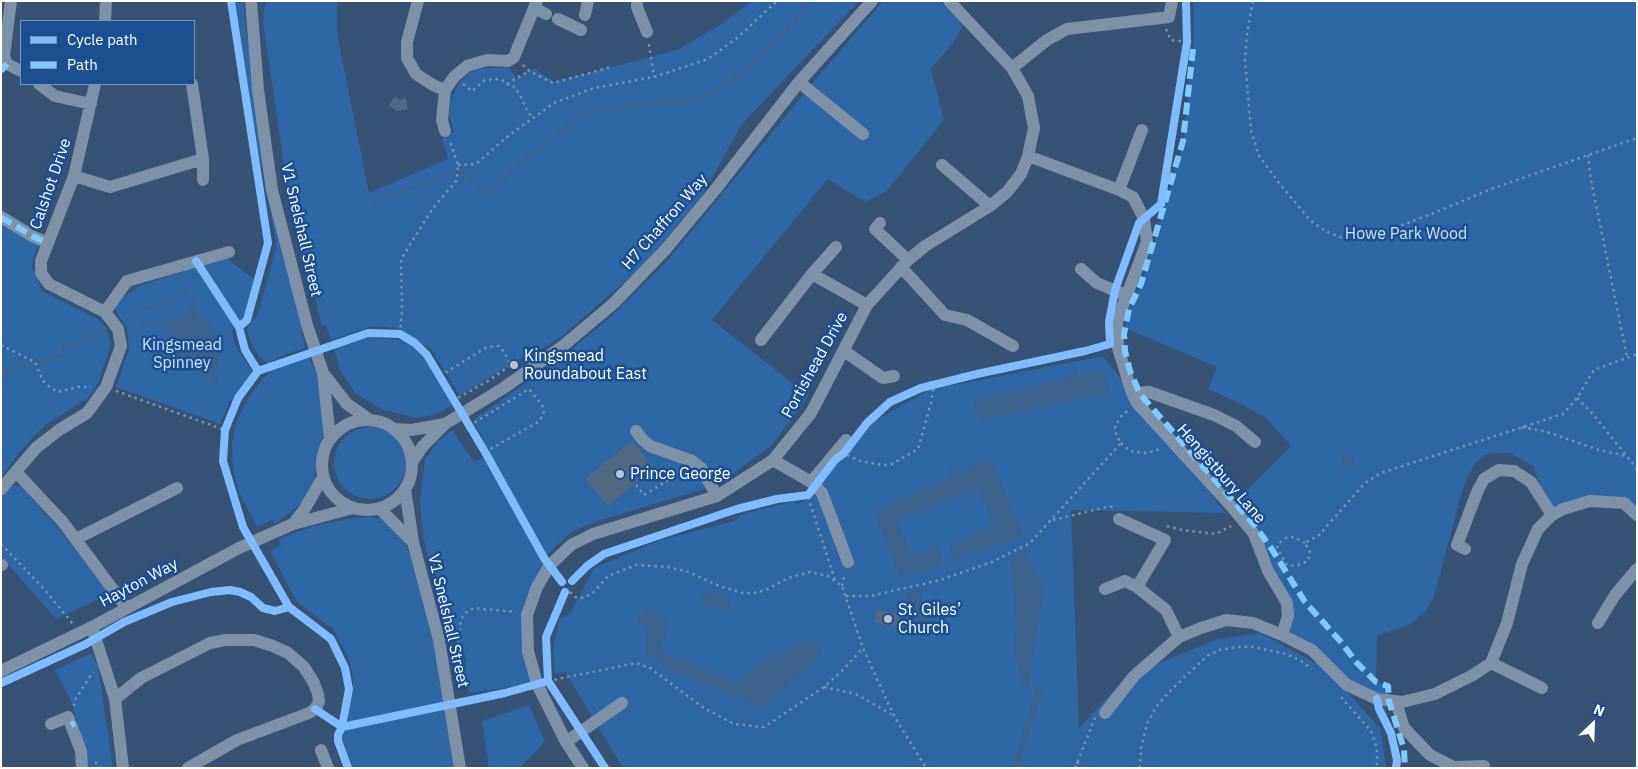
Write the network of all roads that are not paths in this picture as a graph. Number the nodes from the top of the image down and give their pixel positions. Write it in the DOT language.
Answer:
graph roads {
  1 [pos="11,1"];
  2 [pos="106,1"];
  3 [pos="251,1"];
  4 [pos="418,1"];
  5 [pos="588,1"];
  6 [pos="637,1"];
  7 [pos="872,1"];
  8 [pos="949,1"];
  9 [pos="1172,1"];
  10 [pos="535,5"];
  11 [pos="585,15"];
  12 [pos="105,20"];
  13 [pos="581,30"];
  14 [pos="647,32"];
  15 [pos="4,68"];
  16 [pos="1012,68"];
  17 [pos="20,71"];
  18 [pos="798,82"];
  19 [pos="41,85"];
  20 [pos="95,85"];
  21 [pos="192,85"];
  22 [pos="445,90"];
  23 [pos="91,104"];
  24 [pos="1142,130"];
  25 [pos="445,131"];
  26 [pos="863,134"];
  27 [pos="1028,156"];
  28 [pos="202,159"];
  29 [pos="942,165"];
  30 [pos="74,176"];
  31 [pos="203,180"];
  32 [pos="1119,190"];
  33 [pos="990,206"];
  34 [pos="1,217"];
  35 [pos="880,223"];
  36 [pos="48,243"];
  37 [pos="836,247"];
  38 [pos="229,252"];
  39 [pos="905,264"];
  40 [pos="1081,268"];
  41 [pos="812,274"];
  42 [pos="1128,296"];
  43 [pos="867,305"];
  44 [pos="105,312"];
  45 [pos="761,340"];
  46 [pos="1013,346"];
  47 [pos="844,351"];
  48 [pos="324,373"];
  49 [pos="894,376"];
  50 [pos="1135,398"];
  51 [pos="370,420"];
  52 [pos="445,424"];
  53 [pos="394,429"];
  54 [pos="636,431"];
  55 [pos="330,439"];
  56 [pos="1255,442"];
  57 [pos="848,443"];
  58 [pos="773,460"];
  59 [pos="412,462"];
  60 [pos="16,472"];
  61 [pos="323,477"];
  62 [pos="176,488"];
  63 [pos="1,489"];
  64 [pos="405,489"];
  65 [pos="809,490"];
  66 [pos="718,496"];
  67 [pos="353,508"];
  68 [pos="380,509"];
  69 [pos="1552,514"];
  70 [pos="1637,515"];
  71 [pos="1119,519"];
  72 [pos="293,524"];
  73 [pos="76,539"];
  74 [pos="413,542"];
  75 [pos="1465,549"];
  76 [pos="848,562"];
  77 [pos="1637,569"];
  78 [pos="1137,587"];
  79 [pos="1105,589"];
  80 [pos="126,607"];
  81 [pos="1598,623"];
  82 [pos="92,627"];
  83 [pos="1282,635"];
  84 [pos="1179,637"];
  85 [pos="1491,662"];
  86 [pos="1,670"];
  87 [pos="1542,688"];
  88 [pos="115,699"];
  89 [pos="1396,702"];
  90 [pos="622,703"];
  91 [pos="1105,713"];
  92 [pos="51,724"];
  93 [pos="566,742"];
  94 [pos="321,750"];
  95 [pos="1484,766"];
  96 [pos="82,768"];
  97 [pos="123,768"];
  98 [pos="188,768"];
  99 [pos="328,768"];
  100 [pos="460,768"];
  101 [pos="583,768"];
  1 -- 15 [label="street"];
  2 -- 12 [label="street"];
  3 -- 48 [label="street, V1 Snelshall Street"];
  4 -- 22 [label="street"];
  5 -- 11 [label="street"];
  6 -- 14 [label="street"];
  7 -- 18 [label="street, H7 Chaffron Way"];
  8 -- 16 [label="street, Portishead Drive"];
  9 -- 16 [label="street"];
  10 -- 13 [label="street"];
  10 -- 22 [label="street"];
  15 -- 17 [label="street"];
  16 -- 27 [label="street, Portishead Drive"];
  18 -- 26 [label="street"];
  18 -- 52 [label="street, H7 Chaffron Way"];
  19 -- 23 [label="street"];
  20 -- 23 [label="street, Calshot Drive"];
  21 -- 28 [label="street"];
  22 -- 25 [label="street"];
  23 -- 30 [label="street, Calshot Drive"];
  24 -- 32 [label="street"];
  27 -- 32 [label="street, Hengistbury Lane"];
  27 -- 33 [label="street, Portishead Drive"];
  28 -- 30 [label="street"];
  28 -- 31 [label="street"];
  29 -- 33 [label="street"];
  30 -- 36 [label="street, Calshot Drive"];
  32 -- 42 [label="street, Hengistbury Lane"];
  33 -- 39 [label="street, Portishead Drive"];
  34 -- 36 [label="street, Calshot Drive"];
  35 -- 39 [label="street"];
  36 -- 44 [label="street"];
  37 -- 41 [label="street"];
  38 -- 44 [label="street"];
  39 -- 43 [label="street, Portishead Drive"];
  39 -- 46 [label="street"];
  40 -- 42 [label="street"];
  41 -- 43 [label="street"];
  41 -- 45 [label="street"];
  42 -- 50 [label="street, Hengistbury Lane"];
  43 -- 47 [label="street, Portishead Drive"];
  44 -- 60 [label="street"];
  47 -- 49 [label="street"];
  47 -- 58 [label="street, Portishead Drive"];
  48 -- 51 [label="street, V1 Snelshall Street"];
  48 -- 55 [label="street, V1 Snelshall Street"];
  50 -- 56 [label="street"];
  50 -- 83 [label="street, Hengistbury Lane"];
  51 -- 53 [label="street"];
  51 -- 55 [label="street"];
  52 -- 53 [label="street, H7 Chaffron Way"];
  52 -- 59 [label="street, H7 Chaffron Way"];
  53 -- 59 [label="street"];
  54 -- 66 [label="street"];
  55 -- 61 [label="street"];
  57 -- 65 [label="street"];
  58 -- 65 [label="street"];
  58 -- 66 [label="street, Portishead Drive"];
  59 -- 64 [label="street"];
  60 -- 63 [label="street"];
  60 -- 73 [label="street"];
  61 -- 67 [label="street"];
  61 -- 72 [label="street"];
  62 -- 73 [label="street"];
  64 -- 68 [label="street"];
  64 -- 74 [label="street, V1 Snelshall Street"];
  65 -- 76 [label="street"];
  66 -- 93 [label="street, Portishead Drive"];
  67 -- 68 [label="street"];
  67 -- 72 [label="street, Hayton Way"];
  68 -- 74 [label="street, V1 Snelshall Street"];
  69 -- 70 [label="street"];
  69 -- 75 [label="street"];
  69 -- 85 [label="street"];
  71 -- 78 [label="street"];
  72 -- 80 [label="street, Hayton Way"];
  73 -- 80 [label="street"];
  74 -- 100 [label="street, V1 Snelshall Street"];
  77 -- 81 [label="street"];
  78 -- 79 [label="street"];
  78 -- 84 [label="street"];
  80 -- 82 [label="street, Hayton Way"];
  82 -- 86 [label="street, Hayton Way"];
  82 -- 88 [label="street"];
  83 -- 84 [label="street"];
  83 -- 89 [label="street"];
  84 -- 91 [label="street"];
  85 -- 87 [label="street"];
  85 -- 89 [label="street"];
  88 -- 97 [label="street"];
  88 -- 98 [label="street"];
  89 -- 95 [label="street"];
  90 -- 93 [label="street"];
  92 -- 96 [label="street"];
  93 -- 101 [label="street, Portishead Drive"];
  94 -- 99 [label="street"];
}
